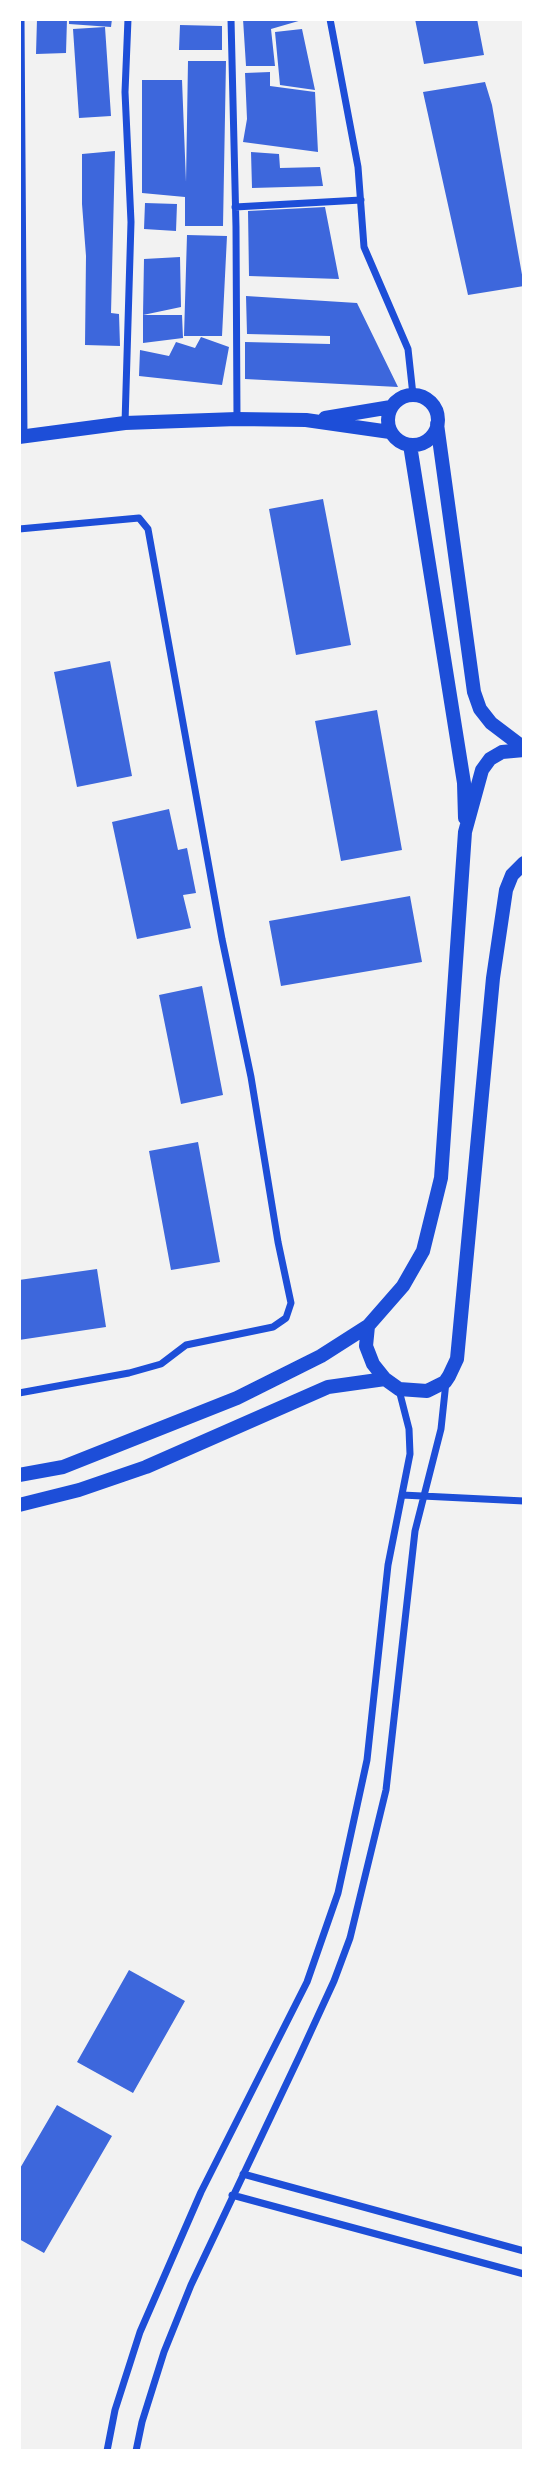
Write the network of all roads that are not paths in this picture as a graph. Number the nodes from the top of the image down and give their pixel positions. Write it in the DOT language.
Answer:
graph roads {
  1 [pos="21,19"];
  2 [pos="128,19"];
  3 [pos="231,19"];
  4 [pos="330,19"];
  5 [pos="360,200"];
  6 [pos="235,207"];
  7 [pos="413,396"];
  8 [pos="391,407"];
  9 [pos="237,419"];
  10 [pos="306,420"];
  11 [pos="125,423"];
  12 [pos="437,424"];
  13 [pos="390,432"];
  14 [pos="22,437"];
  15 [pos="410,445"];
  16 [pos="19,529"];
  17 [pos="524,749"];
  18 [pos="465,832"];
  19 [pos="524,853"];
  20 [pos="524,863"];
  21 [pos="512,875"];
  22 [pos="368,1326"];
  23 [pos="386,1379"];
  24 [pos="447,1380"];
  25 [pos="399,1389"];
  26 [pos="19,1393"];
  27 [pos="19,1475"];
  28 [pos="402,1495"];
  29 [pos="422,1496"];
  30 [pos="524,1501"];
  31 [pos="19,1506"];
  32 [pos="243,2174"];
  33 [pos="232,2195"];
  34 [pos="524,2251"];
  35 [pos="524,2274"];
  36 [pos="107,2451"];
  37 [pos="136,2451"];
  1 -- 14 [label="street"];
  2 -- 11 [label="street"];
  3 -- 6 [label="street"];
  4 -- 5 [label="street"];
  5 -- 6 [label="street"];
  5 -- 7 [label="street"];
  6 -- 9 [label="street"];
  7 -- 8 [label="main road"];
  7 -- 12 [label="main road"];
  8 -- 10 [label="main road"];
  8 -- 13 [label="main road"];
  9 -- 10 [label="main road"];
  9 -- 11 [label="main road"];
  10 -- 13 [label="main road"];
  11 -- 14 [label="main road"];
  12 -- 15 [label="main road"];
  12 -- 17 [label="main road"];
  13 -- 15 [label="main road"];
  15 -- 18 [label="main road"];
  16 -- 26 [label="street"];
  17 -- 18 [label="main road"];
  18 -- 22 [label="main road"];
  19 -- 21 [label="main road"];
  20 -- 21 [label="main road"];
  21 -- 24 [label="main road"];
  22 -- 23 [label="main road"];
  22 -- 27 [label="main road"];
  23 -- 25 [label="main road"];
  23 -- 31 [label="main road"];
  24 -- 25 [label="main road"];
  24 -- 29 [label="street"];
  25 -- 28 [label="street"];
  28 -- 29 [label="street"];
  28 -- 36 [label="street"];
  29 -- 30 [label="street"];
  29 -- 32 [label="street"];
  32 -- 33 [label="street"];
  32 -- 34 [label="street"];
  33 -- 35 [label="street"];
  33 -- 37 [label="street"];
}
